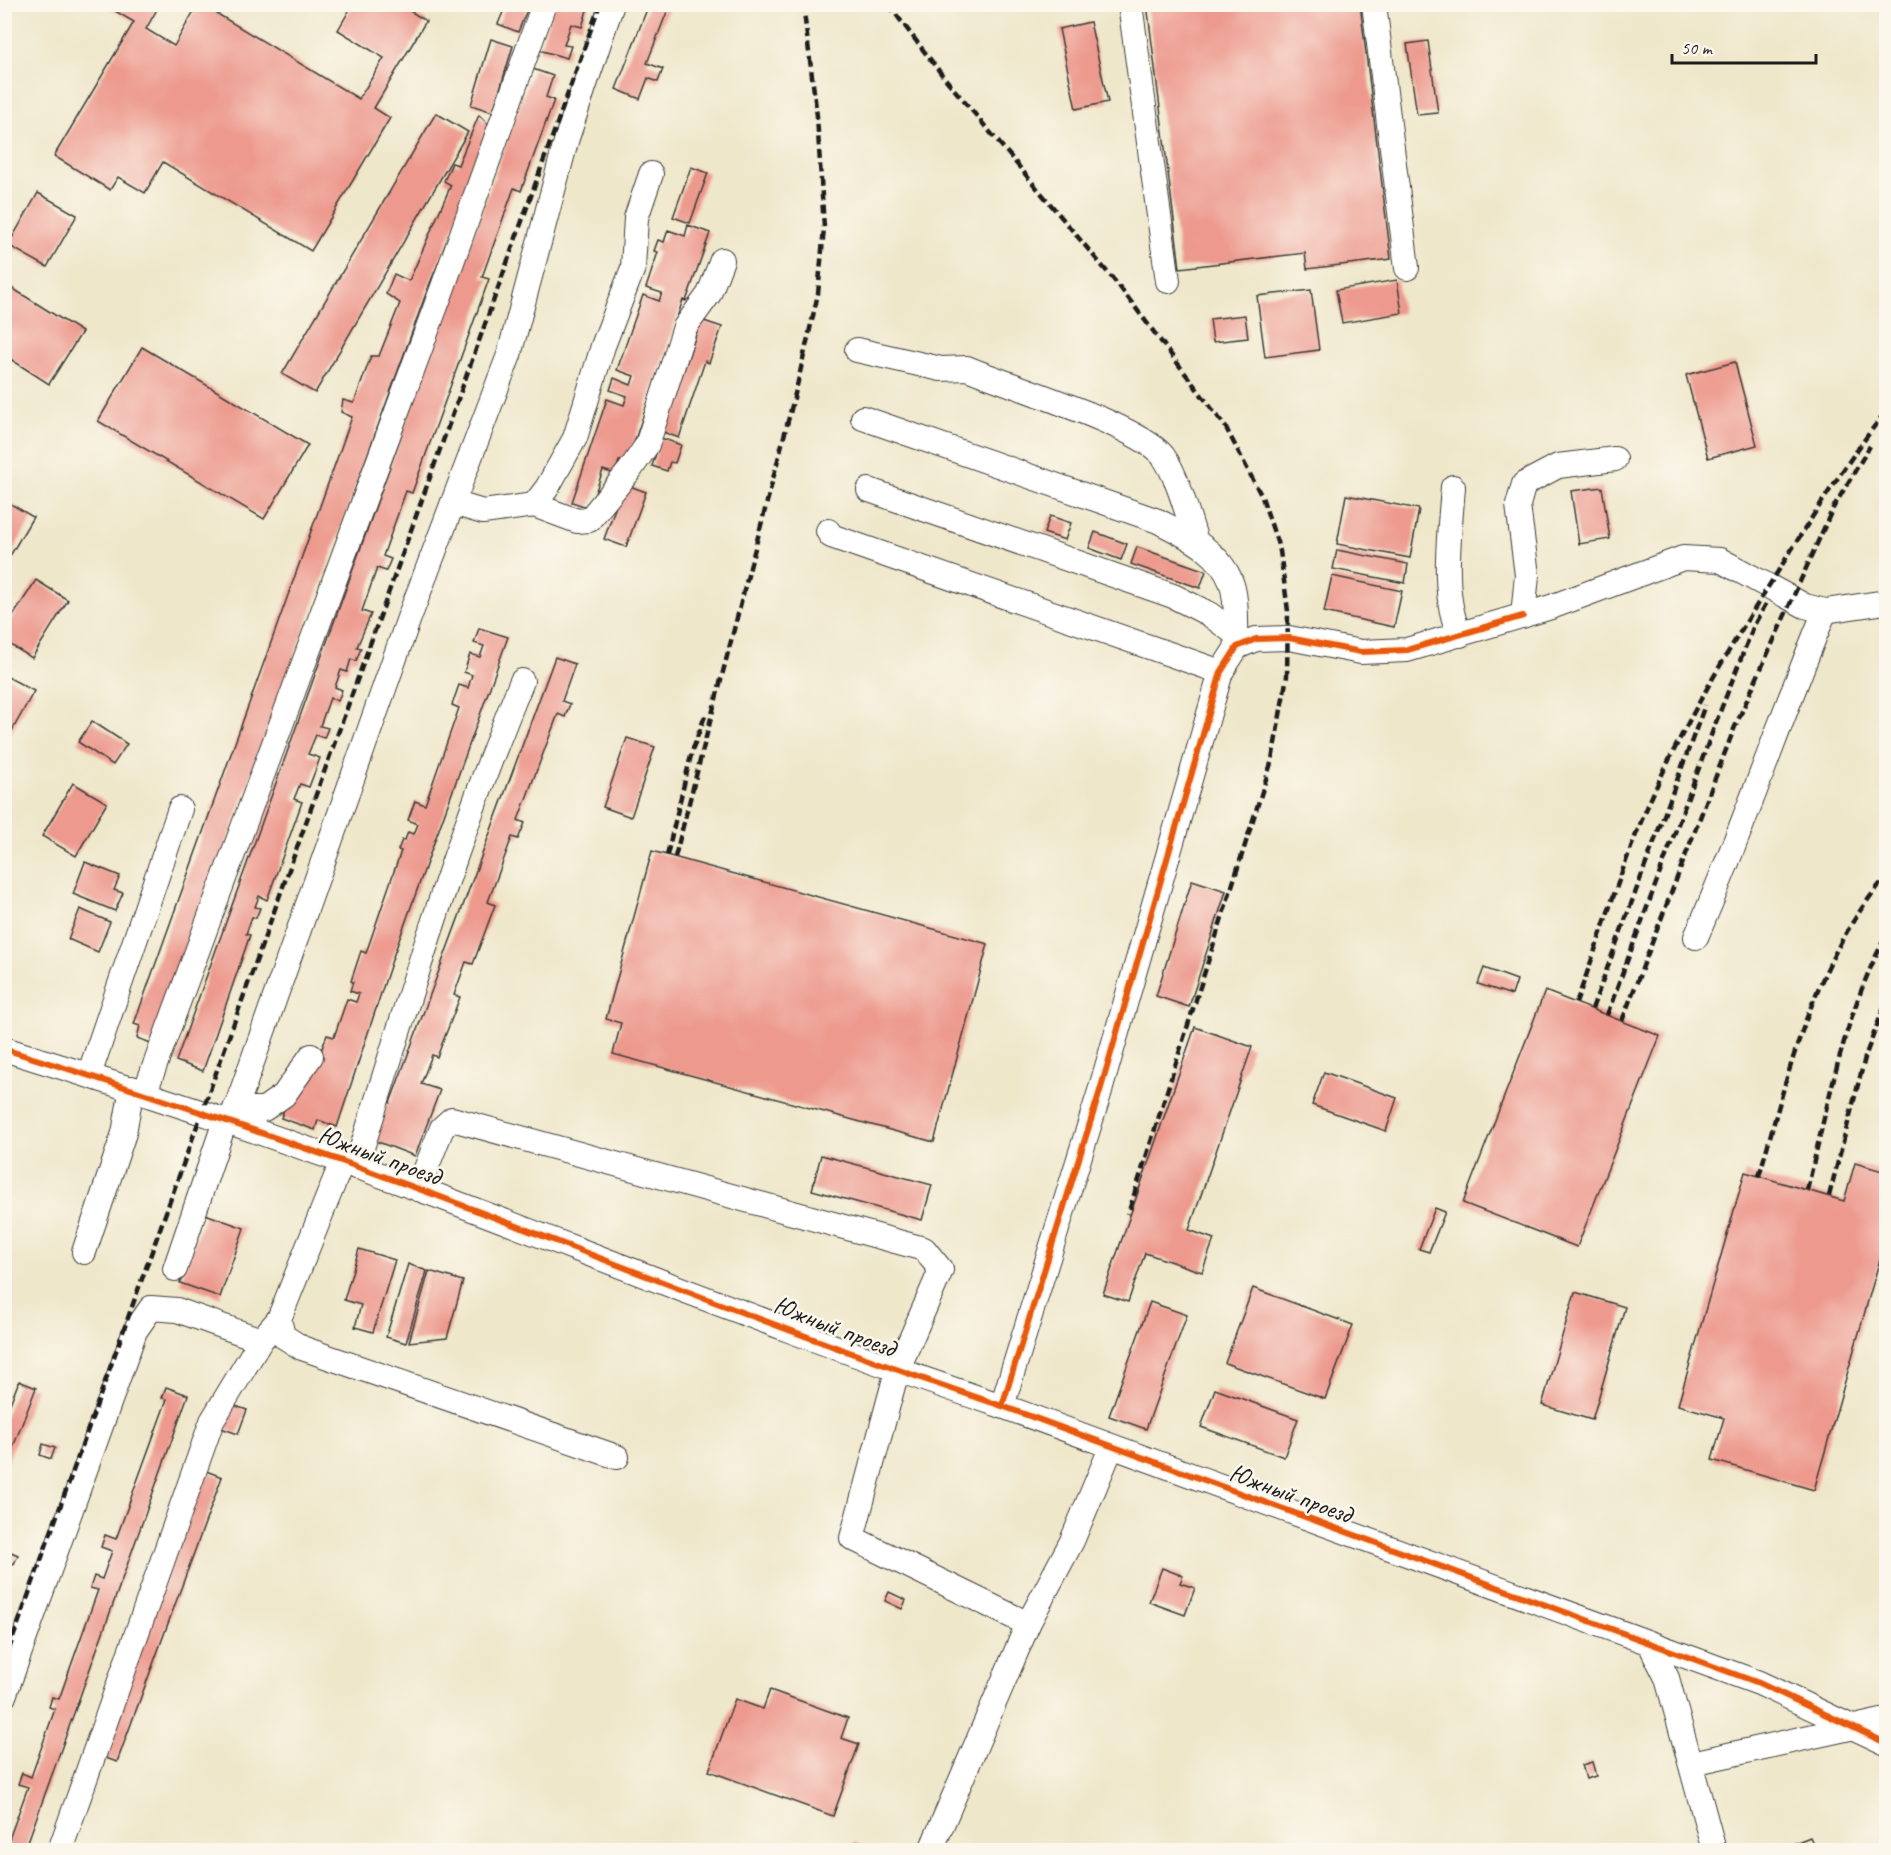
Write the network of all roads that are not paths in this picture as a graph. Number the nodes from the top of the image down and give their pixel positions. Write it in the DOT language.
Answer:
graph roads {
  1 [pos="543,4"];
  2 [pos="612,4"];
  3 [pos="1130,4"];
  4 [pos="1374,4"];
  5 [pos="651,174"];
  6 [pos="722,260"];
  7 [pos="1407,268"];
  8 [pos="1168,281"];
  9 [pos="857,350"];
  10 [pos="863,418"];
  11 [pos="1615,459"];
  12 [pos="1453,487"];
  13 [pos="869,490"];
  14 [pos="453,503"];
  15 [pos="534,505"];
  16 [pos="828,531"];
  17 [pos="1196,541"];
  18 [pos="1887,602"];
  19 [pos="1825,611"];
  20 [pos="1523,616"];
  21 [pos="1460,635"];
  22 [pos="1236,640"];
  23 [pos="1221,672"];
  24 [pos="522,681"];
  25 [pos="180,809"];
  26 [pos="1696,937"];
  27 [pos="4,1049"];
  28 [pos="311,1056"];
  29 [pos="89,1075"];
  30 [pos="139,1090"];
  31 [pos="230,1117"];
  32 [pos="349,1164"];
  33 [pos="418,1189"];
  34 [pos="84,1252"];
  35 [pos="175,1269"];
  36 [pos="279,1319"];
  37 [pos="261,1340"];
  38 [pos="897,1371"];
  39 [pos="1002,1406"];
  40 [pos="1111,1448"];
  41 [pos="617,1457"];
  42 [pos="1028,1624"];
  43 [pos="1650,1644"];
  44 [pos="4,1696"];
  45 [pos="1887,1720"];
  46 [pos="1849,1727"];
  47 [pos="1887,1743"];
  48 [pos="1692,1763"];
  49 [pos="60,1851"];
  50 [pos="931,1851"];
  51 [pos="1714,1851"];
  1 -- 30 [label="street"];
  2 -- 14 [label="street"];
  3 -- 8 [label="street"];
  4 -- 7 [label="street"];
  5 -- 15 [label="street"];
  6 -- 15 [label="street"];
  9 -- 17 [label="street"];
  10 -- 17 [label="street"];
  11 -- 20 [label="street"];
  12 -- 21 [label="street"];
  13 -- 22 [label="street"];
  14 -- 15 [label="street"];
  14 -- 31 [label="street"];
  16 -- 23 [label="street"];
  17 -- 22 [label="street"];
  18 -- 19 [label="street"];
  19 -- 20 [label="street"];
  19 -- 26 [label="street"];
  20 -- 21 [label="street"];
  21 -- 22 [label="street"];
  22 -- 23 [label="street"];
  23 -- 39 [label="street"];
  24 -- 32 [label="street"];
  25 -- 29 [label="street"];
  27 -- 29 [label="street, Южный проезд"];
  28 -- 31 [label="street"];
  29 -- 30 [label="street, Южный проезд"];
  30 -- 31 [label="street, Южный проезд"];
  30 -- 34 [label="street"];
  31 -- 32 [label="street, Южный проезд"];
  31 -- 35 [label="street"];
  32 -- 33 [label="street, Южный проезд"];
  32 -- 36 [label="street"];
  33 -- 38 [label="street, Южный проезд"];
  33 -- 38 [label="street"];
  36 -- 37 [label="street"];
  36 -- 41 [label="street"];
  37 -- 44 [label="street"];
  37 -- 49 [label="street"];
  38 -- 39 [label="street, Южный проезд"];
  38 -- 42 [label="street"];
  39 -- 40 [label="street, Южный проезд"];
  40 -- 42 [label="street"];
  40 -- 43 [label="street, Южный проезд"];
  42 -- 50 [label="street"];
  43 -- 46 [label="street, Южный проезд"];
  43 -- 48 [label="street"];
  45 -- 46 [label="street"];
  46 -- 47 [label="street, Южный проезд"];
  46 -- 48 [label="street"];
  48 -- 51 [label="street"];
}
